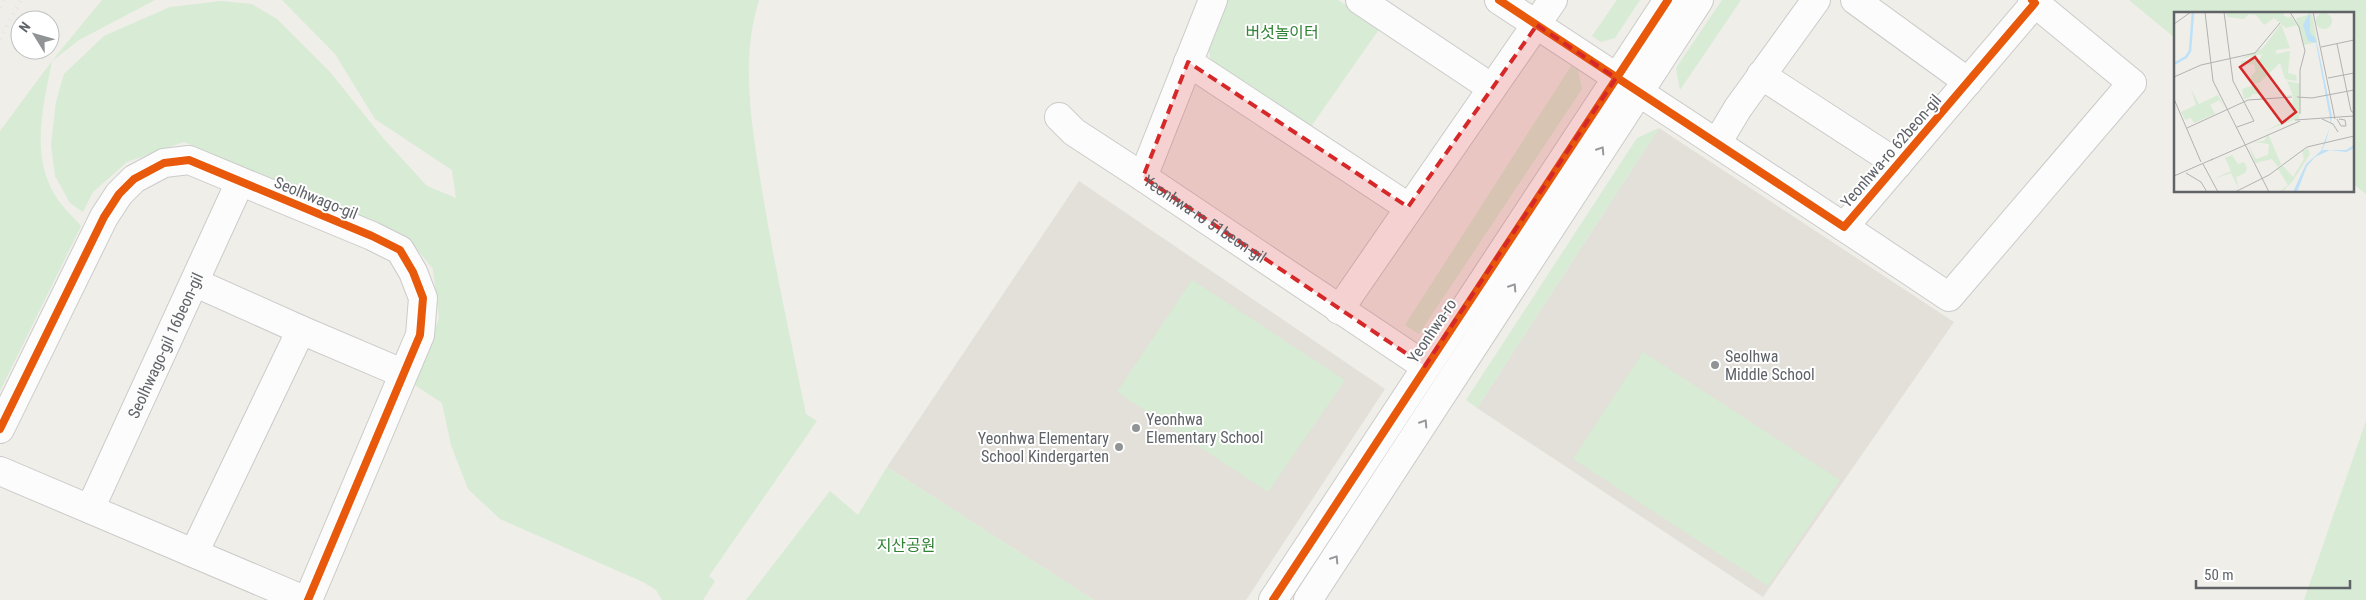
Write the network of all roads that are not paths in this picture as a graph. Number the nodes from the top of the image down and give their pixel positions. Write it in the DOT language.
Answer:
graph roads {
  1 [pos="1213,0"];
  2 [pos="1360,0"];
  3 [pos="1499,0"];
  4 [pos="1553,0"];
  5 [pos="1668,0"];
  6 [pos="1699,0"];
  7 [pos="1816,0"];
  8 [pos="1855,0"];
  9 [pos="2034,2"];
  10 [pos="1537,25"];
  11 [pos="1188,62"];
  12 [pos="1761,75"];
  13 [pos="1968,82"];
  14 [pos="1627,85"];
  15 [pos="1492,88"];
  16 [pos="1059,117"];
  17 [pos="1717,143"];
  18 [pos="1898,164"];
  19 [pos="1143,177"];
  20 [pos="240,182"];
  21 [pos="1408,208"];
  22 [pos="1844,227"];
  23 [pos="196,282"];
  24 [pos="1339,310"];
  25 [pos="300,330"];
  26 [pos="1425,366"];
  27 [pos="402,373"];
  28 [pos="0,429"];
  29 [pos="0,471"];
  30 [pos="90,509"];
  31 [pos="194,553"];
  32 [pos="306,600"];
  33 [pos="1273,600"];
  34 [pos="1308,600"];
  1 -- 11 [label="street, Yeonhwa-ro 51beon-gil"];
  2 -- 15 [label="street"];
  3 -- 10 [label="street"];
  4 -- 10 [label="street"];
  5 -- 14 [label="street, Yeonhwa-ro"];
  6 -- 14 [label="street, Yeonhwa-ro"];
  7 -- 12 [label="street"];
  8 -- 13 [label="street"];
  9 -- 13 [label="street, Yeonhwa-ro 62beon-gil"];
  9 -- 22 [label="street"];
  10 -- 14 [label="street"];
  10 -- 15 [label="street"];
  11 -- 19 [label="street, Yeonhwa-ro 51beon-gil"];
  11 -- 21 [label="street"];
  12 -- 17 [label="street"];
  12 -- 18 [label="street"];
  13 -- 18 [label="street, Yeonhwa-ro 62beon-gil"];
  14 -- 17 [label="street, Yeonhwa-ro 62beon-gil"];
  14 -- 26 [label="street, Yeonhwa-ro"];
  34 -- 14 [label="street, Yeonhwa-ro, one-way"];
  15 -- 21 [label="street"];
  16 -- 19 [label="street"];
  17 -- 22 [label="street, Yeonhwa-ro 62beon-gil"];
  18 -- 22 [label="street, Yeonhwa-ro 62beon-gil"];
  19 -- 24 [label="street, Yeonhwa-ro 51beon-gil"];
  20 -- 23 [label="street, Seolhwago-gil 16beon-gil"];
  20 -- 27 [label="street, Seolhwago-gil"];
  20 -- 28 [label="street, Seolhwago-gil"];
  21 -- 24 [label="street"];
  23 -- 25 [label="street"];
  23 -- 30 [label="street, Seolhwago-gil 16beon-gil"];
  24 -- 26 [label="street, Yeonhwa-ro 51beon-gil"];
  25 -- 27 [label="street"];
  25 -- 31 [label="street"];
  26 -- 33 [label="street, Yeonhwa-ro"];
  27 -- 32 [label="street, Seolhwago-gil"];
  29 -- 30 [label="street"];
  30 -- 31 [label="street"];
  31 -- 32 [label="street"];
}
